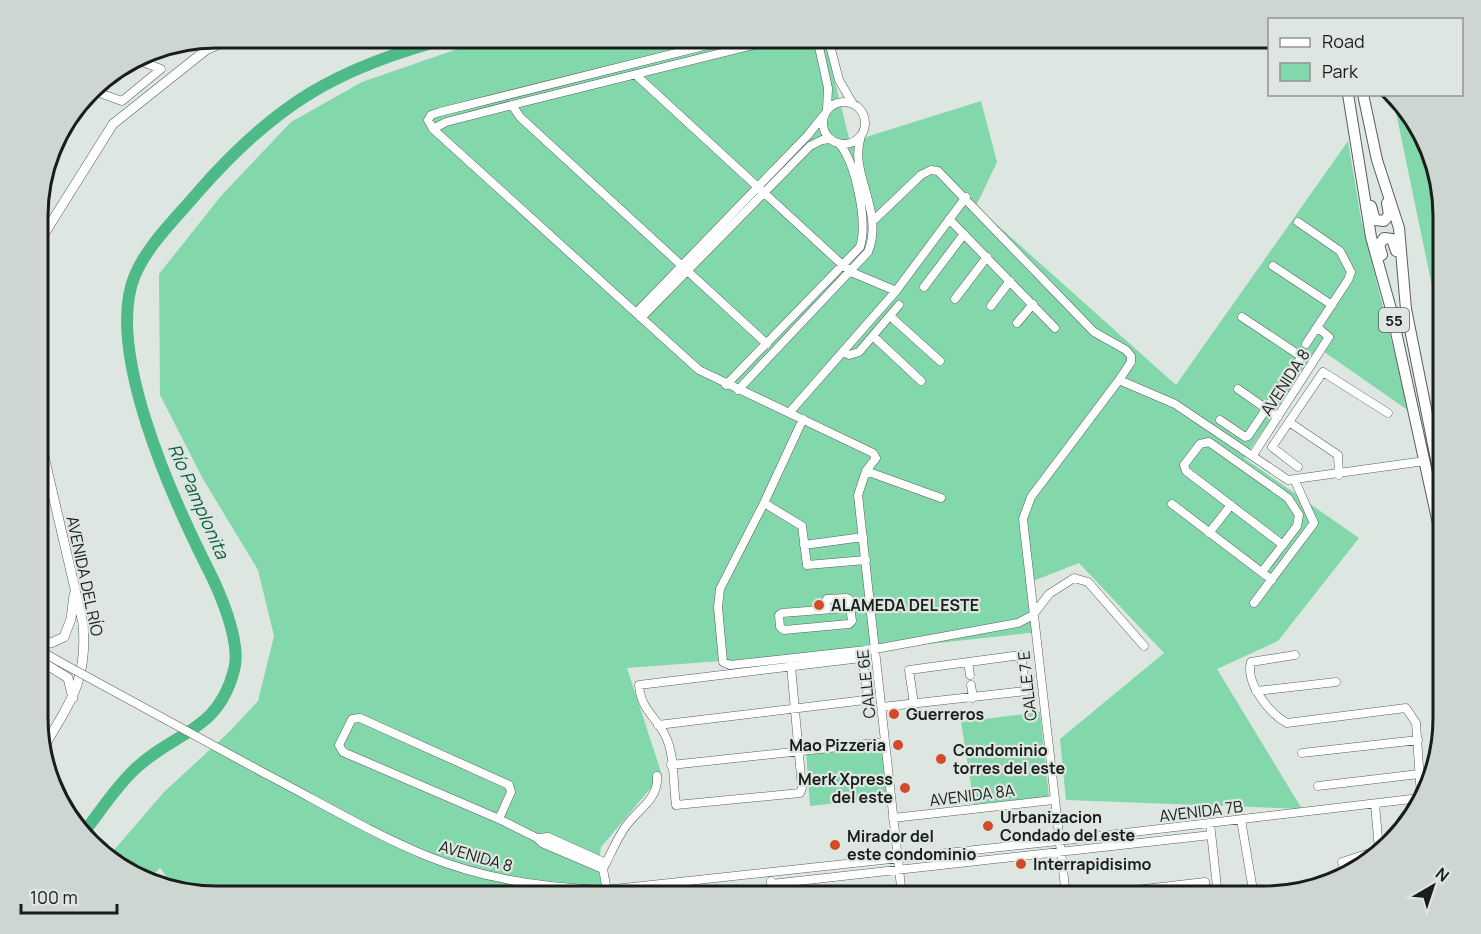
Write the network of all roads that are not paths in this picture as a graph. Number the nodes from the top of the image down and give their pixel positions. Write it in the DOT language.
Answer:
graph roads {
  1 [pos="211,48"];
  2 [pos="696,48"];
  3 [pos="743,48"];
  4 [pos="819,48"];
  5 [pos="831,48"];
  6 [pos="146,63"];
  7 [pos="636,75"];
  8 [pos="101,94"];
  9 [pos="1348,96"];
  10 [pos="1363,96"];
  11 [pos="512,105"];
  12 [pos="854,105"];
  13 [pos="826,113"];
  14 [pos="434,129"];
  15 [pos="861,136"];
  16 [pos="831,139"];
  17 [pos="839,143"];
  18 [pos="757,186"];
  19 [pos="764,193"];
  20 [pos="966,197"];
  21 [pos="1364,197"];
  22 [pos="1390,198"];
  23 [pos="871,205"];
  24 [pos="888,207"];
  25 [pos="950,219"];
  26 [pos="874,220"];
  27 [pos="1298,222"];
  28 [pos="48,228"];
  29 [pos="964,234"];
  30 [pos="987,257"];
  31 [pos="1378,262"];
  32 [pos="1403,264"];
  33 [pos="844,266"];
  34 [pos="1273,266"];
  35 [pos="684,268"];
  36 [pos="851,272"];
  37 [pos="1010,281"];
  38 [pos="924,287"];
  39 [pos="896,291"];
  40 [pos="955,299"];
  41 [pos="1033,304"];
  42 [pos="899,305"];
  43 [pos="1332,305"];
  44 [pos="991,306"];
  45 [pos="639,315"];
  46 [pos="890,316"];
  47 [pos="1242,317"];
  48 [pos="1017,323"];
  49 [pos="1317,327"];
  50 [pos="1055,328"];
  51 [pos="873,336"];
  52 [pos="1305,344"];
  53 [pos="767,345"];
  54 [pos="843,351"];
  55 [pos="940,361"];
  56 [pos="1119,380"];
  57 [pos="921,381"];
  58 [pos="726,385"];
  59 [pos="1238,389"];
  60 [pos="738,390"];
  61 [pos="1266,409"];
  62 [pos="789,413"];
  63 [pos="1388,413"];
  64 [pos="1278,417"];
  65 [pos="803,419"];
  66 [pos="1221,420"];
  67 [pos="1288,422"];
  68 [pos="1433,444"];
  69 [pos="1253,455"];
  70 [pos="1425,461"];
  71 [pos="1298,467"];
  72 [pos="866,471"];
  73 [pos="48,474"];
  74 [pos="1339,474"];
  75 [pos="1295,481"];
  76 [pos="941,498"];
  77 [pos="1433,499"];
  78 [pos="764,503"];
  79 [pos="1172,504"];
  80 [pos="1231,505"];
  81 [pos="1209,533"];
  82 [pos="863,537"];
  83 [pos="804,545"];
  84 [pos="1283,545"];
  85 [pos="866,560"];
  86 [pos="1262,572"];
  87 [pos="1272,580"];
  88 [pos="74,586"];
  89 [pos="1254,603"];
  90 [pos="871,606"];
  91 [pos="850,607"];
  92 [pos="1033,615"];
  93 [pos="48,642"];
  94 [pos="1144,646"];
  95 [pos="875,649"];
  96 [pos="1295,654"];
  97 [pos="48,655"];
  98 [pos="968,663"];
  99 [pos="48,666"];
  100 [pos="791,666"];
  101 [pos="970,675"];
  102 [pos="1336,682"];
  103 [pos="971,685"];
  104 [pos="1256,691"];
  105 [pos="73,698"];
  106 [pos="973,698"];
  107 [pos="914,704"];
  108 [pos="882,708"];
  109 [pos="794,709"];
  110 [pos="658,725"];
  111 [pos="49,738"];
  112 [pos="1418,740"];
  113 [pos="885,742"];
  114 [pos="799,751"];
  115 [pos="1302,753"];
  116 [pos="671,765"];
  117 [pos="1419,774"];
  118 [pos="657,777"];
  119 [pos="1419,784"];
  120 [pos="1318,786"];
  121 [pos="1413,798"];
  122 [pos="1053,800"];
  123 [pos="1375,804"];
  124 [pos="893,818"];
  125 [pos="499,819"];
  126 [pos="1241,820"];
  127 [pos="1209,823"];
  128 [pos="1121,834"];
  129 [pos="1211,835"];
  130 [pos="1058,842"];
  131 [pos="1378,842"];
  132 [pos="1123,846"];
  133 [pos="1059,854"];
  134 [pos="1362,856"];
  135 [pos="898,859"];
  136 [pos="605,866"];
  137 [pos="1344,866"];
  138 [pos="824,867"];
  139 [pos="899,870"];
  140 [pos="770,873"];
  141 [pos="825,878"];
  142 [pos="771,884"];
  143 [pos="555,886"];
  144 [pos="606,886"];
  145 [pos="664,886"];
  146 [pos="901,886"];
  147 [pos="1064,886"];
  148 [pos="1169,886"];
  149 [pos="1205,886"];
  150 [pos="1217,886"];
  151 [pos="1252,886"];
  1 -- 28 [label="main road"];
  2 -- 14 [label="street"];
  3 -- 7 [label="street"];
  4 -- 13 [label="street"];
  5 -- 12 [label="street"];
  6 -- 8 [label="street"];
  7 -- 11 [label="street"];
  7 -- 18 [label="street"];
  9 -- 21 [label="highway, 55"];
  10 -- 22 [label="highway, 55"];
  11 -- 14 [label="street"];
  11 -- 35 [label="street"];
  12 -- 13 [label="street"];
  12 -- 15 [label="street"];
  13 -- 16 [label="street"];
  13 -- 18 [label="street"];
  14 -- 45 [label="street"];
  15 -- 17 [label="street"];
  15 -- 23 [label="street"];
  16 -- 17 [label="street"];
  16 -- 19 [label="street"];
  17 -- 33 [label="street"];
  18 -- 19 [label="street"];
  18 -- 35 [label="street"];
  19 -- 33 [label="street"];
  19 -- 35 [label="street"];
  20 -- 24 [label="street"];
  20 -- 25 [label="street"];
  20 -- 56 [label="street"];
  21 -- 22 [label="highway"];
  21 -- 31 [label="highway, 55"];
  22 -- 32 [label="highway, 55"];
  23 -- 24 [label="street"];
  23 -- 26 [label="street"];
  24 -- 26 [label="street"];
  25 -- 29 [label="street"];
  25 -- 39 [label="street"];
  26 -- 36 [label="street"];
  27 -- 43 [label="street"];
  29 -- 30 [label="street"];
  29 -- 38 [label="street"];
  30 -- 37 [label="street"];
  30 -- 40 [label="street"];
  31 -- 32 [label="highway"];
  31 -- 70 [label="highway, 55"];
  32 -- 68 [label="highway, 55"];
  33 -- 36 [label="street"];
  33 -- 53 [label="street"];
  34 -- 43 [label="street"];
  35 -- 45 [label="street"];
  35 -- 53 [label="street"];
  36 -- 39 [label="street"];
  36 -- 60 [label="street"];
  37 -- 41 [label="street"];
  37 -- 44 [label="street"];
  39 -- 54 [label="street"];
  41 -- 48 [label="street"];
  41 -- 50 [label="street"];
  42 -- 46 [label="street"];
  43 -- 49 [label="street"];
  45 -- 58 [label="street"];
  46 -- 51 [label="street"];
  46 -- 55 [label="street"];
  47 -- 61 [label="street"];
  49 -- 52 [label="street"];
  49 -- 64 [label="street, AVENIDA 8"];
  51 -- 54 [label="street"];
  51 -- 57 [label="street"];
  53 -- 58 [label="street"];
  54 -- 62 [label="street"];
  56 -- 69 [label="street"];
  56 -- 92 [label="street, CALLE 7 E"];
  58 -- 60 [label="street"];
  59 -- 61 [label="street"];
  60 -- 62 [label="street"];
  61 -- 64 [label="street"];
  61 -- 66 [label="street"];
  62 -- 65 [label="street"];
  63 -- 67 [label="street"];
  64 -- 69 [label="street, AVENIDA 8"];
  65 -- 72 [label="street, CALLE 6E"];
  65 -- 78 [label="street"];
  67 -- 71 [label="street"];
  67 -- 74 [label="street"];
  69 -- 75 [label="street"];
  70 -- 74 [label="street"];
  70 -- 77 [label="highway, 55"];
  72 -- 76 [label="street"];
  72 -- 82 [label="street, CALLE 6E"];
  73 -- 88 [label="main road, AVENIDA DEL RÍO"];
  74 -- 75 [label="street"];
  75 -- 87 [label="street"];
  78 -- 83 [label="street"];
  78 -- 95 [label="street"];
  79 -- 81 [label="street"];
  80 -- 81 [label="street"];
  80 -- 84 [label="street"];
  80 -- 84 [label="street"];
  81 -- 86 [label="street"];
  82 -- 83 [label="street"];
  82 -- 85 [label="street, CALLE 6E"];
  83 -- 85 [label="street"];
  84 -- 86 [label="street"];
  85 -- 90 [label="street, CALLE 6E"];
  86 -- 87 [label="street"];
  87 -- 89 [label="street"];
  88 -- 93 [label="main road"];
  88 -- 105 [label="main road, AVENIDA DEL RÍO"];
  90 -- 91 [label="street"];
  90 -- 95 [label="street, CALLE 6E"];
  91 -- 91 [label="street"];
  92 -- 94 [label="street"];
  92 -- 95 [label="street"];
  92 -- 122 [label="street, CALLE 7 E"];
  95 -- 108 [label="street, CALLE 6E"];
  96 -- 104 [label="street"];
  97 -- 143 [label="street, AVENIDA 8, bridge"];
  98 -- 101 [label="street"];
  98 -- 106 [label="street"];
  98 -- 107 [label="street"];
  99 -- 105 [label="main road"];
  100 -- 109 [label="street"];
  100 -- 109 [label="street"];
  100 -- 110 [label="street"];
  102 -- 104 [label="street"];
  103 -- 106 [label="street"];
  104 -- 112 [label="street"];
  105 -- 111 [label="main road, AVENIDA DEL RÍO"];
  106 -- 107 [label="street"];
  107 -- 108 [label="street"];
  108 -- 113 [label="street, CALLE 6E"];
  109 -- 110 [label="street"];
  109 -- 114 [label="street"];
  110 -- 116 [label="street"];
  112 -- 115 [label="street"];
  112 -- 117 [label="street"];
  113 -- 114 [label="street"];
  113 -- 124 [label="street, CALLE 6E"];
  114 -- 116 [label="street"];
  114 -- 116 [label="street"];
  117 -- 119 [label="street"];
  117 -- 120 [label="street"];
  118 -- 136 [label="street"];
  121 -- 123 [label="street, AVENIDA 7B"];
  122 -- 124 [label="street, AVENIDA 8A"];
  122 -- 130 [label="street, CALLE 7 E"];
  123 -- 126 [label="street, AVENIDA 7B"];
  123 -- 131 [label="street"];
  124 -- 135 [label="street, CALLE 6E"];
  125 -- 125 [label="street"];
  125 -- 136 [label="street"];
  126 -- 127 [label="street, AVENIDA 7B"];
  126 -- 151 [label="street"];
  127 -- 128 [label="street, AVENIDA 7B"];
  127 -- 129 [label="street"];
  128 -- 130 [label="street, AVENIDA 7B"];
  128 -- 132 [label="street"];
  129 -- 132 [label="street, AVENIDA 7B"];
  129 -- 150 [label="street"];
  130 -- 133 [label="street, CALLE 7 E"];
  130 -- 135 [label="street, AVENIDA 7B"];
  132 -- 133 [label="street, AVENIDA 7B"];
  133 -- 139 [label="street, AVENIDA 7B"];
  133 -- 147 [label="street, CALLE 7 E"];
  134 -- 137 [label="street"];
  135 -- 138 [label="street, AVENIDA 7B"];
  135 -- 139 [label="street, CALLE 6E"];
  136 -- 144 [label="street"];
  138 -- 140 [label="street, AVENIDA 7B"];
  138 -- 141 [label="street"];
  139 -- 141 [label="street, AVENIDA 7B"];
  139 -- 146 [label="street, CALLE 6E"];
  140 -- 142 [label="street"];
  140 -- 145 [label="street, AVENIDA 8"];
  141 -- 142 [label="street, AVENIDA 7B"];
  148 -- 149 [label="street"];
}
